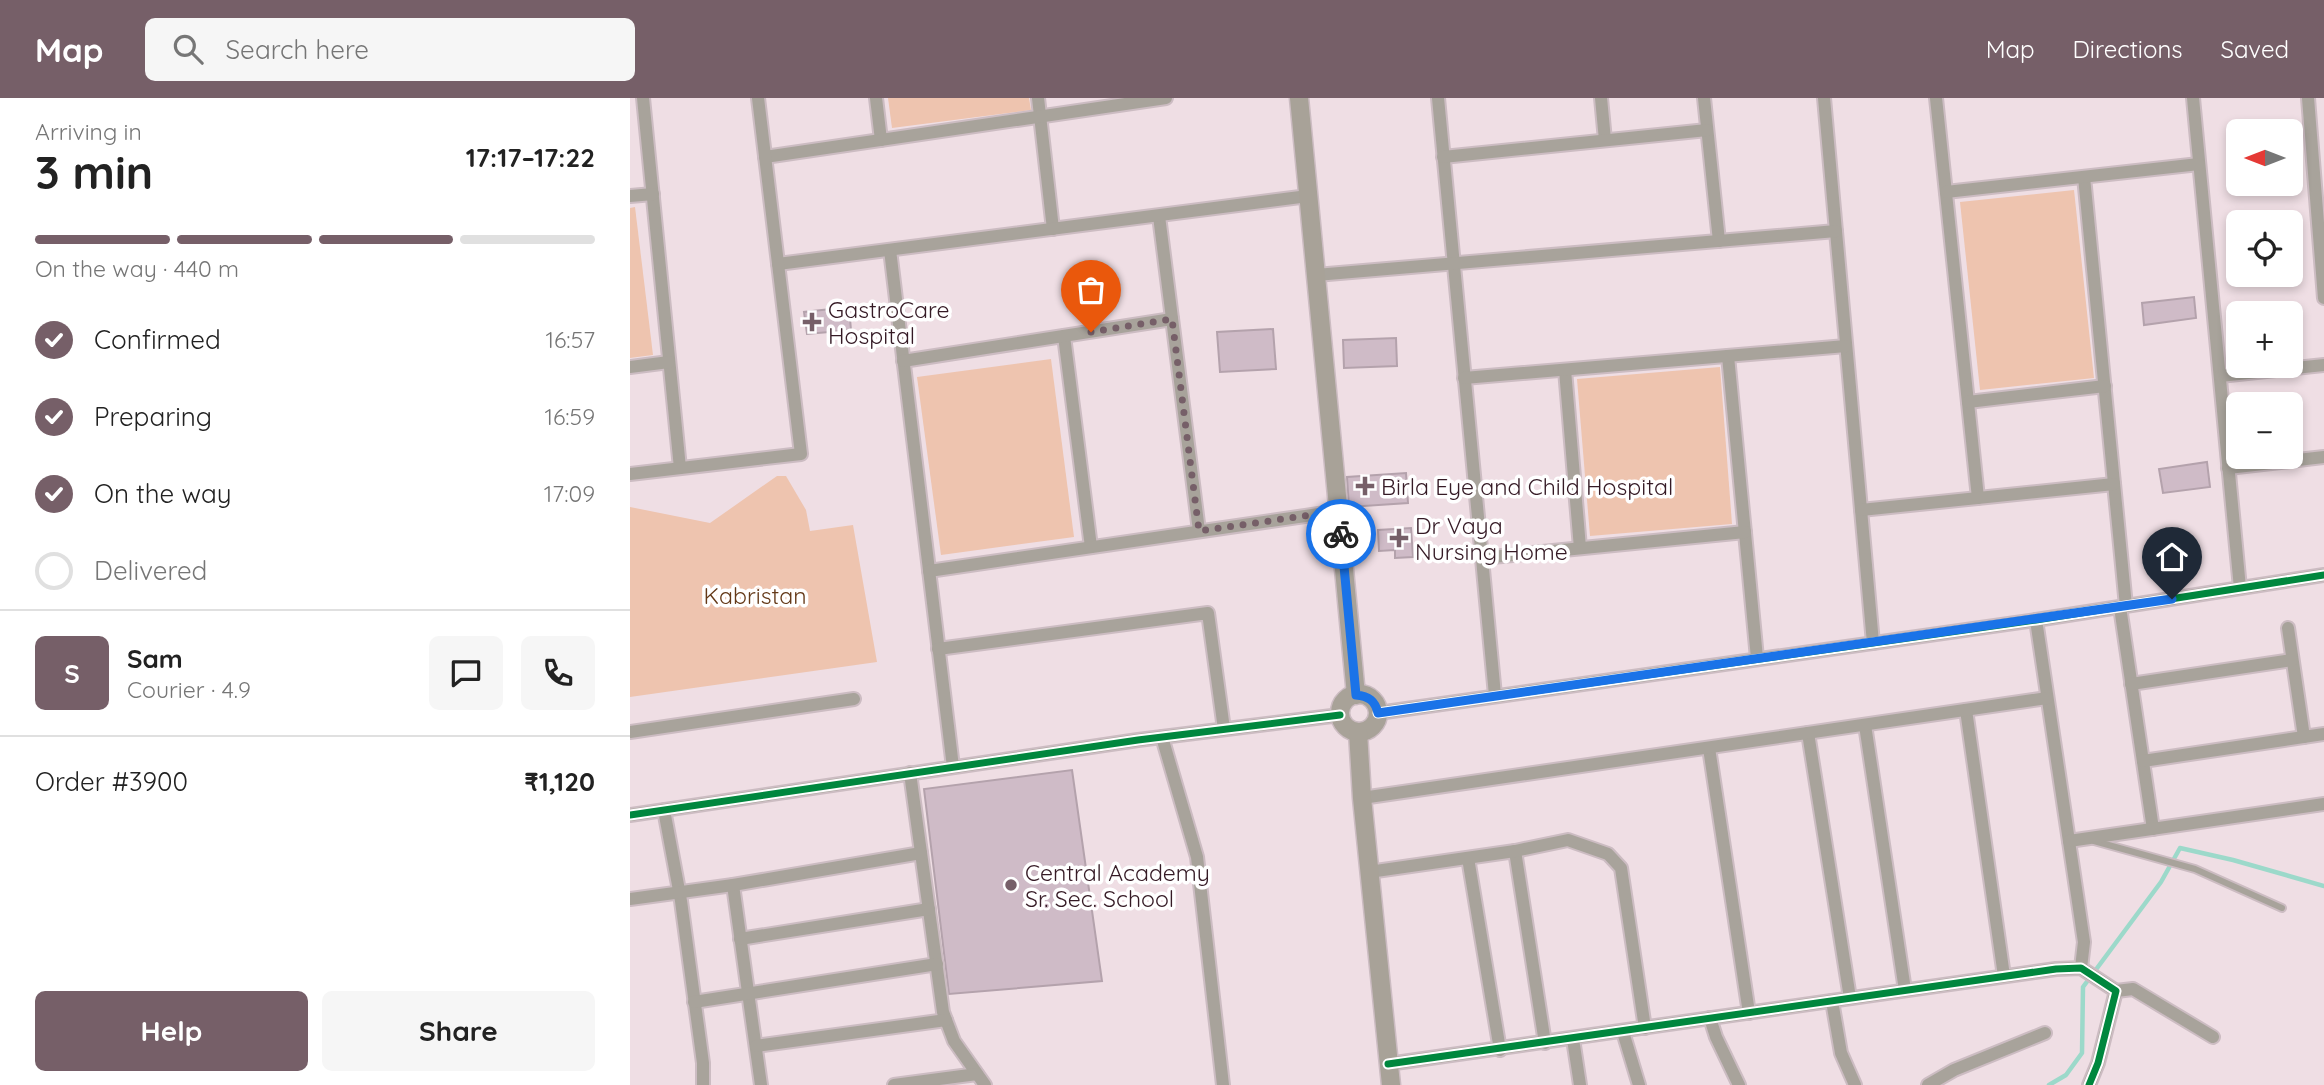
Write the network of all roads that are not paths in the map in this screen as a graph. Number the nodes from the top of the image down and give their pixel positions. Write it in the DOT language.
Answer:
graph roads {
  1 [pos="643,98"];
  2 [pos="758,98"];
  3 [pos="876,98"];
  4 [pos="1038,98"];
  5 [pos="1166,98"];
  6 [pos="1299,98"];
  7 [pos="1438,98"];
  8 [pos="1601,98"];
  9 [pos="1704,98"];
  10 [pos="1824,98"];
  11 [pos="1936,98"];
  12 [pos="2193,98"];
  13 [pos="2308,98"];
  14 [pos="1150,99"];
  15 [pos="1040,117"];
  16 [pos="1707,130"];
  17 [pos="2318,139"];
  18 [pos="881,140"];
  19 [pos="1605,140"];
  20 [pos="765,157"];
  21 [pos="1443,157"];
  22 [pos="2199,164"];
  23 [pos="2084,177"];
  24 [pos="1946,192"];
  25 [pos="653,194"];
  26 [pos="630,197"];
  27 [pos="1308,197"];
  28 [pos="1159,215"];
  29 [pos="1053,229"];
  30 [pos="1836,231"];
  31 [pos="2321,232"];
  32 [pos="1719,241"];
  33 [pos="890,250"];
  34 [pos="778,264"];
  35 [pos="1453,264"];
  36 [pos="1316,275"];
  37 [pos="2324,298"];
  38 [pos="1172,319"];
  39 [pos="1064,336"];
  40 [pos="1846,346"];
  41 [pos="1728,356"];
  42 [pos="903,361"];
  43 [pos="670,362"];
  44 [pos="2324,365"];
  45 [pos="630,367"];
  46 [pos="1565,370"];
  47 [pos="2220,376"];
  48 [pos="1464,378"];
  49 [pos="2105,386"];
  50 [pos="1968,402"];
  51 [pos="2226,445"];
  52 [pos="2324,457"];
  53 [pos="2303,459"];
  54 [pos="680,468"];
  55 [pos="2228,469"];
  56 [pos="630,474"];
  57 [pos="2114,484"];
  58 [pos="1978,498"];
  59 [pos="1861,510"];
  60 [pos="1339,511"];
  61 [pos="1199,531"];
  62 [pos="1745,532"];
  63 [pos="1091,547"];
  64 [pos="1580,548"];
  65 [pos="1482,558"];
  66 [pos="929,571"];
  67 [pos="2324,575"];
  68 [pos="2240,588"];
  69 [pos="2123,607"];
  70 [pos="2036,620"];
  71 [pos="2288,628"];
  72 [pos="1872,643"];
  73 [pos="938,649"];
  74 [pos="1758,659"];
  75 [pos="2292,660"];
  76 [pos="2131,684"];
  77 [pos="1356,695"];
  78 [pos="1495,695"];
  79 [pos="2048,698"];
  80 [pos="854,699"];
  81 [pos="1966,710"];
  82 [pos="1378,713"];
  83 [pos="1340,715"];
  84 [pos="1865,725"];
  85 [pos="1224,729"];
  86 [pos="630,732"];
  87 [pos="1358,732"];
  88 [pos="1808,733"];
  89 [pos="2324,734"];
  90 [pos="1162,737"];
  91 [pos="2304,737"];
  92 [pos="1709,748"];
  93 [pos="2143,761"];
  94 [pos="953,767"];
  95 [pos="910,773"];
  96 [pos="1362,798"];
  97 [pos="2324,804"];
  98 [pos="664,810"];
  99 [pos="630,815"];
  100 [pos="2153,829"];
  101 [pos="2086,838"];
  102 [pos="2069,841"];
  103 [pos="1515,851"];
  104 [pos="921,853"];
  105 [pos="1468,858"];
  106 [pos="1369,872"];
  107 [pos="733,885"];
  108 [pos="679,893"];
  109 [pos="630,900"];
  110 [pos="2283,908"];
  111 [pos="929,909"];
  112 [pos="740,939"];
  113 [pos="937,964"];
  114 [pos="2081,968"];
  115 [pos="2004,976"];
  116 [pos="1905,990"];
  117 [pos="2116,991"];
  118 [pos="748,993"];
  119 [pos="1850,998"];
  120 [pos="1832,1001"];
  121 [pos="694,1002"];
  122 [pos="1749,1013"];
  123 [pos="1710,1018"];
  124 [pos="946,1020"];
  125 [pos="1645,1028"];
  126 [pos="1623,1032"];
  127 [pos="2045,1033"];
  128 [pos="2213,1037"];
  129 [pos="1573,1039"];
  130 [pos="1545,1043"];
  131 [pos="756,1046"];
  132 [pos="1500,1050"];
  133 [pos="1388,1064"];
  134 [pos="977,1074"];
  135 [pos="703,1085"];
  136 [pos="761,1085"];
  137 [pos="894,1085"];
  138 [pos="985,1085"];
  139 [pos="1223,1085"];
  140 [pos="1391,1085"];
  141 [pos="1580,1085"];
  142 [pos="1639,1085"];
  143 [pos="1739,1085"];
  144 [pos="1855,1085"];
  145 [pos="1928,1085"];
  146 [pos="2089,1085"];
  1 -- 25 [label="street"];
  2 -- 20 [label="street"];
  3 -- 18 [label="street"];
  4 -- 15 [label="street"];
  5 -- 14 [label="street"];
  6 -- 27 [label="street"];
  7 -- 21 [label="street"];
  8 -- 19 [label="street"];
  9 -- 16 [label="street"];
  10 -- 30 [label="street"];
  11 -- 24 [label="street"];
  12 -- 22 [label="street"];
  13 -- 17 [label="street"];
  14 -- 15 [label="street"];
  15 -- 18 [label="street"];
  15 -- 29 [label="street"];
  16 -- 19 [label="street"];
  16 -- 32 [label="street"];
  17 -- 31 [label="street"];
  18 -- 20 [label="street"];
  19 -- 21 [label="street"];
  20 -- 34 [label="street"];
  21 -- 35 [label="street"];
  22 -- 23 [label="street"];
  22 -- 47 [label="street"];
  23 -- 24 [label="street"];
  23 -- 49 [label="street"];
  24 -- 50 [label="street"];
  25 -- 26 [label="street"];
  25 -- 43 [label="street"];
  27 -- 28 [label="street"];
  27 -- 36 [label="street"];
  28 -- 29 [label="street"];
  28 -- 38 [label="street"];
  29 -- 33 [label="street"];
  30 -- 32 [label="street"];
  30 -- 40 [label="street"];
  31 -- 37 [label="street"];
  32 -- 35 [label="street"];
  33 -- 34 [label="street"];
  33 -- 42 [label="street"];
  34 -- 54 [label="street"];
  35 -- 36 [label="street"];
  35 -- 48 [label="street"];
  36 -- 60 [label="street"];
  38 -- 39 [label="street"];
  38 -- 61 [label="street"];
  39 -- 42 [label="street"];
  39 -- 63 [label="street"];
  40 -- 41 [label="street"];
  40 -- 59 [label="street"];
  41 -- 46 [label="street"];
  41 -- 62 [label="street"];
  42 -- 66 [label="street"];
  43 -- 45 [label="street"];
  43 -- 54 [label="street"];
  44 -- 47 [label="street"];
  46 -- 48 [label="street"];
  46 -- 64 [label="street"];
  47 -- 51 [label="street"];
  48 -- 65 [label="street"];
  49 -- 50 [label="street"];
  49 -- 57 [label="street"];
  50 -- 58 [label="street"];
  52 -- 53 [label="street"];
  54 -- 56 [label="street"];
  55 -- 68 [label="street"];
  57 -- 58 [label="street"];
  57 -- 69 [label="street"];
  58 -- 59 [label="street"];
  59 -- 72 [label="street"];
  60 -- 61 [label="street"];
  60 -- 77 [label="street"];
  61 -- 63 [label="street"];
  62 -- 64 [label="street"];
  62 -- 74 [label="street"];
  63 -- 66 [label="street"];
  64 -- 65 [label="street"];
  65 -- 78 [label="street"];
  66 -- 73 [label="street"];
  67 -- 68 [label="street"];
  68 -- 69 [label="street"];
  69 -- 70 [label="street"];
  69 -- 76 [label="street"];
  70 -- 72 [label="street"];
  70 -- 79 [label="street"];
  71 -- 75 [label="street"];
  72 -- 74 [label="street"];
  73 -- 85 [label="street"];
  73 -- 94 [label="street"];
  74 -- 78 [label="street"];
  75 -- 76 [label="street"];
  75 -- 91 [label="street"];
  76 -- 93 [label="street"];
  77 -- 82 [label="street"];
  77 -- 83 [label="street"];
  78 -- 82 [label="street"];
  79 -- 81 [label="street"];
  79 -- 102 [label="street"];
  80 -- 86 [label="street"];
  81 -- 84 [label="street"];
  81 -- 115 [label="street"];
  82 -- 87 [label="street"];
  83 -- 85 [label="street"];
  83 -- 87 [label="street"];
  84 -- 88 [label="street"];
  84 -- 116 [label="street"];
  85 -- 90 [label="street"];
  87 -- 96 [label="street"];
  88 -- 92 [label="street"];
  88 -- 119 [label="street"];
  89 -- 91 [label="street"];
  90 -- 94 [label="street"];
  90 -- 139 [label="street"];
  91 -- 93 [label="street"];
  92 -- 96 [label="street"];
  92 -- 122 [label="street"];
  93 -- 100 [label="street"];
  94 -- 95 [label="street"];
  95 -- 98 [label="street"];
  95 -- 104 [label="street"];
  96 -- 106 [label="street"];
  97 -- 100 [label="street"];
  98 -- 99 [label="street"];
  98 -- 108 [label="street"];
  100 -- 101 [label="street"];
  101 -- 102 [label="street"];
  101 -- 110 [label="lane"];
  102 -- 114 [label="street"];
  103 -- 105 [label="street"];
  103 -- 125 [label="street"];
  103 -- 130 [label="street"];
  104 -- 107 [label="street"];
  104 -- 111 [label="street"];
  105 -- 106 [label="street"];
  105 -- 132 [label="street"];
  106 -- 133 [label="street"];
  107 -- 108 [label="street"];
  107 -- 112 [label="street"];
  108 -- 109 [label="street"];
  108 -- 121 [label="street"];
  111 -- 112 [label="street"];
  111 -- 113 [label="street"];
  112 -- 118 [label="street"];
  113 -- 118 [label="street"];
  113 -- 124 [label="street"];
  114 -- 115 [label="street"];
  114 -- 117 [label="street"];
  115 -- 116 [label="street"];
  116 -- 119 [label="street"];
  117 -- 128 [label="street"];
  117 -- 146 [label="street"];
  118 -- 121 [label="street"];
  118 -- 131 [label="street"];
  119 -- 120 [label="street"];
  120 -- 122 [label="street"];
  120 -- 144 [label="street"];
  121 -- 135 [label="street"];
  122 -- 123 [label="street"];
  123 -- 125 [label="street"];
  123 -- 143 [label="street"];
  124 -- 131 [label="street"];
  124 -- 134 [label="street"];
  125 -- 126 [label="street"];
  126 -- 129 [label="street"];
  126 -- 142 [label="street"];
  127 -- 145 [label="street"];
  129 -- 130 [label="street"];
  129 -- 141 [label="street"];
  130 -- 132 [label="street"];
  131 -- 136 [label="street"];
  132 -- 133 [label="street"];
  133 -- 140 [label="street"];
  134 -- 137 [label="street"];
  134 -- 138 [label="street"];
}
